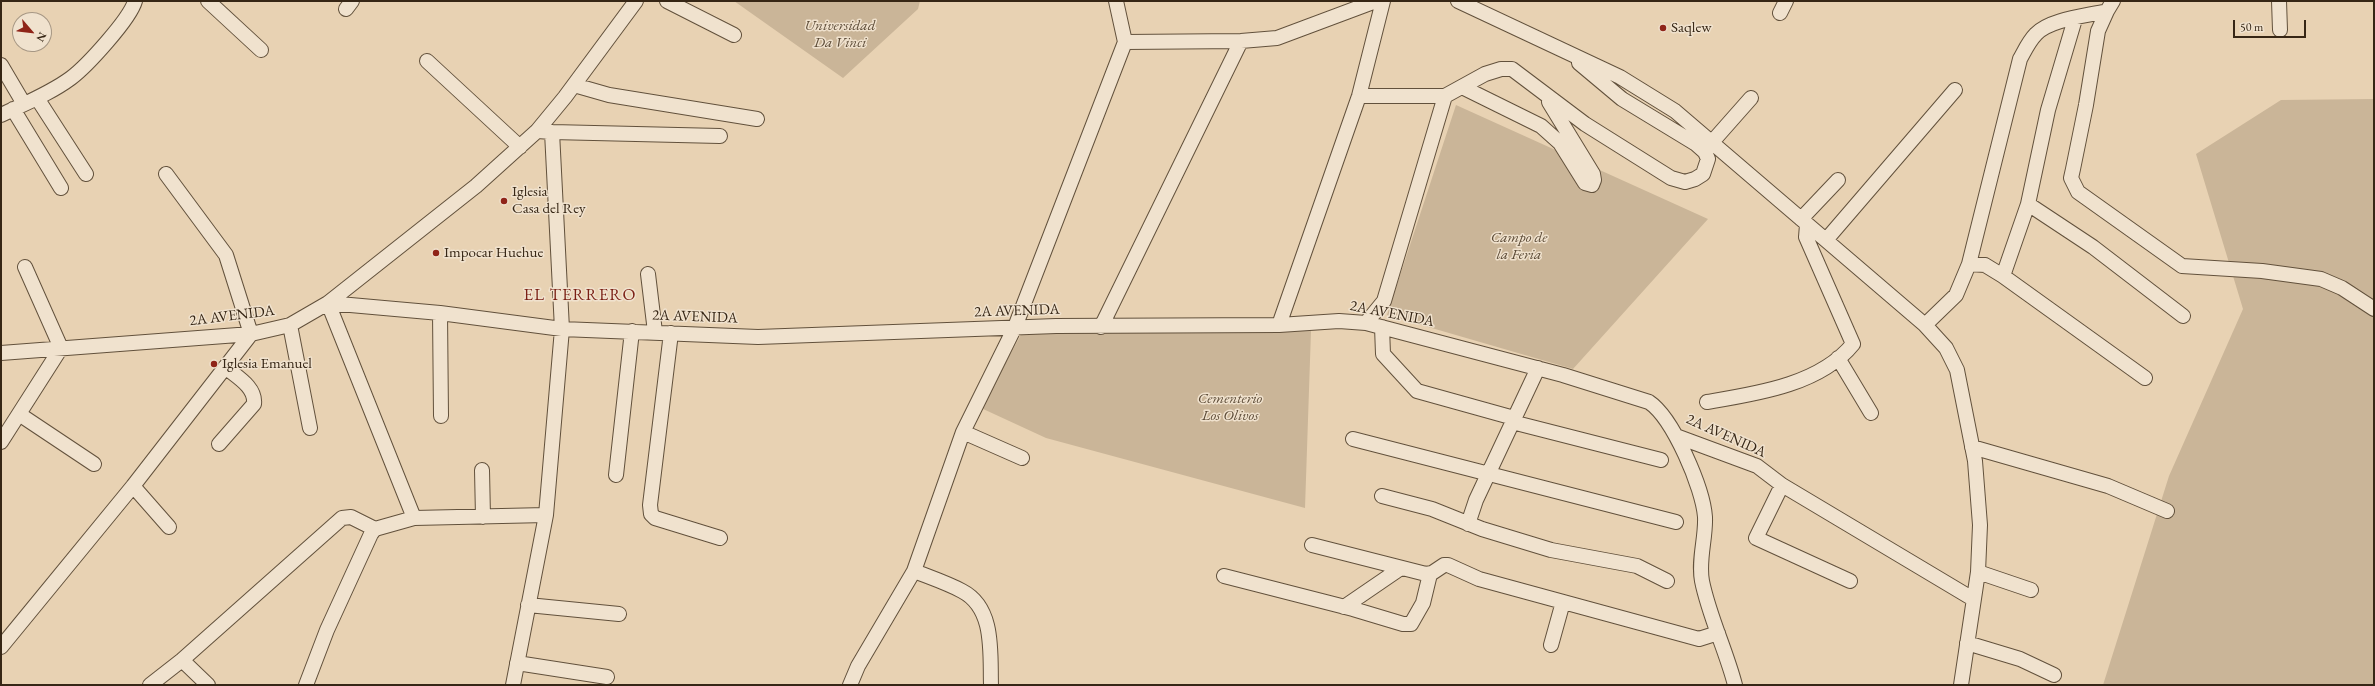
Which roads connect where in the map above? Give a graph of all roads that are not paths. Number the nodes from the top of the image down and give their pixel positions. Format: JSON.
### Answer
{"nodes":[{"id":1,"x":135,"y":1,"type":"edge"},
{"id":2,"x":208,"y":1,"type":"edge"},
{"id":3,"x":636,"y":1,"type":"edge"},
{"id":4,"x":667,"y":1,"type":"edge"},
{"id":5,"x":1116,"y":1,"type":"edge"},
{"id":6,"x":1376,"y":1,"type":"edge"},
{"id":7,"x":1383,"y":1,"type":"edge"},
{"id":8,"x":1458,"y":1,"type":"edge"},
{"id":9,"x":2279,"y":1,"type":"edge"},
{"id":10,"x":2110,"y":6,"type":"edge"},
{"id":11,"x":2075,"y":19,"type":"junction"},
{"id":12,"x":2280,"y":30,"type":"dead end"},
{"id":13,"x":734,"y":35,"type":"dead end"},
{"id":14,"x":1241,"y":41,"type":"junction"},
{"id":15,"x":1125,"y":42,"type":"junction"},
{"id":16,"x":1562,"y":48,"type":"junction"},
{"id":17,"x":261,"y":50,"type":"dead end"},
{"id":18,"x":427,"y":61,"type":"dead end"},
{"id":19,"x":1,"y":65,"type":"edge"},
{"id":20,"x":574,"y":85,"type":"junction"},
{"id":21,"x":1462,"y":88,"type":"junction"},
{"id":22,"x":1955,"y":90,"type":"dead end"},
{"id":23,"x":1544,"y":93,"type":"junction"},
{"id":24,"x":1359,"y":96,"type":"junction"},
{"id":25,"x":1445,"y":96,"type":"junction"},
{"id":26,"x":37,"y":98,"type":"junction"},
{"id":27,"x":1751,"y":98,"type":"dead end"},
{"id":28,"x":13,"y":109,"type":"edge"},
{"id":29,"x":757,"y":119,"type":"dead end"},
{"id":30,"x":537,"y":131,"type":"junction"},
{"id":31,"x":552,"y":132,"type":"junction"},
{"id":32,"x":720,"y":136,"type":"dead end"},
{"id":33,"x":1713,"y":141,"type":"junction"},
{"id":34,"x":520,"y":147,"type":"junction"},
{"id":35,"x":86,"y":174,"type":"dead end"},
{"id":36,"x":166,"y":174,"type":"dead end"},
{"id":37,"x":1838,"y":180,"type":"dead end"},
{"id":38,"x":61,"y":188,"type":"dead end"},
{"id":39,"x":2028,"y":204,"type":"junction"},
{"id":40,"x":1804,"y":222,"type":"junction"},
{"id":41,"x":1826,"y":240,"type":"junction"},
{"id":42,"x":1969,"y":264,"type":"junction"},
{"id":43,"x":25,"y":267,"type":"dead end"},
{"id":44,"x":648,"y":274,"type":"dead end"},
{"id":45,"x":2003,"y":276,"type":"junction"},
{"id":46,"x":328,"y":303,"type":"junction"},
{"id":47,"x":2374,"y":309,"type":"edge"},
{"id":48,"x":440,"y":313,"type":"junction"},
{"id":49,"x":2182,"y":316,"type":"dead end"},
{"id":50,"x":1366,"y":323,"type":"junction"},
{"id":51,"x":1278,"y":325,"type":"junction"},
{"id":52,"x":1925,"y":325,"type":"junction"},
{"id":53,"x":290,"y":326,"type":"junction"},
{"id":54,"x":1015,"y":327,"type":"junction"},
{"id":55,"x":1101,"y":327,"type":"junction"},
{"id":56,"x":1382,"y":327,"type":"junction"},
{"id":57,"x":562,"y":329,"type":"junction"},
{"id":58,"x":632,"y":331,"type":"junction"},
{"id":59,"x":655,"y":332,"type":"junction"},
{"id":60,"x":671,"y":333,"type":"junction"},
{"id":61,"x":251,"y":334,"type":"junction"},
{"id":62,"x":61,"y":348,"type":"junction"},
{"id":63,"x":1,"y":353,"type":"edge"},
{"id":64,"x":1838,"y":358,"type":"junction"},
{"id":65,"x":225,"y":367,"type":"junction"},
{"id":66,"x":1538,"y":368,"type":"junction"},
{"id":67,"x":2146,"y":378,"type":"dead end"},
{"id":68,"x":1707,"y":402,"type":"dead end"},
{"id":69,"x":1871,"y":413,"type":"dead end"},
{"id":70,"x":19,"y":414,"type":"junction"},
{"id":71,"x":441,"y":416,"type":"dead end"},
{"id":72,"x":1513,"y":420,"type":"junction"},
{"id":73,"x":310,"y":428,"type":"dead end"},
{"id":74,"x":963,"y":432,"type":"junction"},
{"id":75,"x":1676,"y":436,"type":"junction"},
{"id":76,"x":1353,"y":439,"type":"dead end"},
{"id":77,"x":1,"y":442,"type":"edge"},
{"id":78,"x":219,"y":444,"type":"dead end"},
{"id":79,"x":1972,"y":448,"type":"junction"},
{"id":80,"x":1022,"y":458,"type":"dead end"},
{"id":81,"x":1661,"y":460,"type":"dead end"},
{"id":82,"x":94,"y":464,"type":"dead end"},
{"id":83,"x":482,"y":470,"type":"dead end"},
{"id":84,"x":1489,"y":474,"type":"junction"},
{"id":85,"x":616,"y":475,"type":"dead end"},
{"id":86,"x":1782,"y":485,"type":"junction"},
{"id":87,"x":133,"y":486,"type":"junction"},
{"id":88,"x":1382,"y":496,"type":"dead end"},
{"id":89,"x":2167,"y":512,"type":"dead end"},
{"id":90,"x":546,"y":515,"type":"junction"},
{"id":91,"x":483,"y":517,"type":"junction"},
{"id":92,"x":414,"y":518,"type":"junction"},
{"id":93,"x":1676,"y":522,"type":"dead end"},
{"id":94,"x":1468,"y":524,"type":"junction"},
{"id":95,"x":169,"y":527,"type":"dead end"},
{"id":96,"x":375,"y":529,"type":"junction"},
{"id":97,"x":720,"y":538,"type":"dead end"},
{"id":98,"x":1312,"y":545,"type":"dead end"},
{"id":99,"x":1401,"y":568,"type":"junction"},
{"id":100,"x":914,"y":571,"type":"junction"},
{"id":101,"x":1978,"y":572,"type":"junction"},
{"id":102,"x":1430,"y":574,"type":"junction"},
{"id":103,"x":1224,"y":576,"type":"dead end"},
{"id":104,"x":1850,"y":580,"type":"dead end"},
{"id":105,"x":1667,"y":581,"type":"dead end"},
{"id":106,"x":2031,"y":590,"type":"dead end"},
{"id":107,"x":1973,"y":599,"type":"junction"},
{"id":108,"x":1563,"y":602,"type":"junction"},
{"id":109,"x":528,"y":605,"type":"junction"},
{"id":110,"x":1344,"y":607,"type":"junction"},
{"id":111,"x":619,"y":614,"type":"dead end"},
{"id":112,"x":1718,"y":633,"type":"junction"},
{"id":113,"x":1967,"y":643,"type":"junction"},
{"id":114,"x":1551,"y":645,"type":"dead end"},
{"id":115,"x":1,"y":647,"type":"edge"},
{"id":116,"x":182,"y":660,"type":"junction"},
{"id":117,"x":517,"y":663,"type":"junction"},
{"id":118,"x":2054,"y":675,"type":"dead end"},
{"id":119,"x":607,"y":677,"type":"dead end"},
{"id":120,"x":150,"y":685,"type":"edge"},
{"id":121,"x":208,"y":685,"type":"edge"},
{"id":122,"x":306,"y":685,"type":"edge"},
{"id":123,"x":513,"y":685,"type":"edge"},
{"id":124,"x":850,"y":685,"type":"edge"},
{"id":125,"x":991,"y":685,"type":"edge"},
{"id":126,"x":1735,"y":685,"type":"edge"},
{"id":127,"x":1961,"y":685,"type":"edge"}],
"edges":[{"from":1,"to":26,"type":"street"},
{"from":2,"to":17,"type":"street"},
{"from":3,"to":20,"type":"street"},
{"from":4,"to":13,"type":"street"},
{"from":5,"to":15,"type":"street"},
{"from":6,"to":14,"type":"street"},
{"from":7,"to":24,"type":"street"},
{"from":8,"to":16,"type":"street"},
{"from":9,"to":12,"type":"street"},
{"from":10,"to":11,"type":"street"},
{"from":10,"to":47,"type":"street"},
{"from":11,"to":39,"type":"street"},
{"from":11,"to":42,"type":"street"},
{"from":14,"to":15,"type":"street"},
{"from":14,"to":55,"type":"street"},
{"from":15,"to":54,"type":"street"},
{"from":16,"to":23,"type":"street"},
{"from":16,"to":33,"type":"street"},
{"from":18,"to":34,"type":"street"},
{"from":19,"to":28,"type":"street"},
{"from":20,"to":29,"type":"street"},
{"from":20,"to":30,"type":"street"},
{"from":21,"to":23,"type":"street"},
{"from":21,"to":23,"type":"street"},
{"from":21,"to":25,"type":"street"},
{"from":22,"to":41,"type":"street"},
{"from":24,"to":25,"type":"street"},
{"from":24,"to":51,"type":"street"},
{"from":25,"to":50,"type":"street"},
{"from":26,"to":28,"type":"street"},
{"from":26,"to":35,"type":"street"},
{"from":27,"to":33,"type":"street"},
{"from":28,"to":38,"type":"street"},
{"from":30,"to":31,"type":"street"},
{"from":30,"to":34,"type":"street"},
{"from":31,"to":32,"type":"street"},
{"from":31,"to":57,"type":"street"},
{"from":33,"to":40,"type":"street"},
{"from":34,"to":46,"type":"street"},
{"from":36,"to":61,"type":"street"},
{"from":37,"to":40,"type":"street"},
{"from":39,"to":45,"type":"street"},
{"from":39,"to":49,"type":"street"},
{"from":40,"to":41,"type":"street"},
{"from":40,"to":64,"type":"street"},
{"from":41,"to":52,"type":"street"},
{"from":42,"to":45,"type":"street"},
{"from":42,"to":52,"type":"street"},
{"from":43,"to":62,"type":"street"},
{"from":44,"to":59,"type":"street"},
{"from":45,"to":67,"type":"street"},
{"from":46,"to":48,"type":"street","name":"2A AVENIDA"},
{"from":46,"to":53,"type":"street","name":"2A AVENIDA"},
{"from":46,"to":92,"type":"street"},
{"from":48,"to":57,"type":"street","name":"2A AVENIDA"},
{"from":48,"to":71,"type":"street"},
{"from":50,"to":51,"type":"street","name":"2A AVENIDA"},
{"from":50,"to":56,"type":"street","name":"2A AVENIDA"},
{"from":51,"to":55,"type":"street","name":"2A AVENIDA"},
{"from":52,"to":79,"type":"street"},
{"from":53,"to":61,"type":"street","name":"2A AVENIDA"},
{"from":53,"to":73,"type":"street"},
{"from":54,"to":55,"type":"street","name":"2A AVENIDA"},
{"from":54,"to":60,"type":"street","name":"2A AVENIDA"},
{"from":54,"to":74,"type":"street"},
{"from":56,"to":66,"type":"street","name":"2A AVENIDA"},
{"from":56,"to":72,"type":"street"},
{"from":57,"to":58,"type":"street","name":"2A AVENIDA"},
{"from":57,"to":90,"type":"street"},
{"from":58,"to":59,"type":"street","name":"2A AVENIDA"},
{"from":58,"to":85,"type":"street"},
{"from":59,"to":60,"type":"street","name":"2A AVENIDA"},
{"from":60,"to":97,"type":"street"},
{"from":61,"to":62,"type":"street","name":"2A AVENIDA"},
{"from":61,"to":65,"type":"street"},
{"from":62,"to":63,"type":"street","name":"2A AVENIDA"},
{"from":62,"to":70,"type":"street"},
{"from":64,"to":68,"type":"street"},
{"from":64,"to":69,"type":"street"},
{"from":65,"to":78,"type":"street"},
{"from":65,"to":87,"type":"street"},
{"from":66,"to":72,"type":"street"},
{"from":66,"to":75,"type":"street","name":"2A AVENIDA"},
{"from":70,"to":77,"type":"street"},
{"from":70,"to":82,"type":"street"},
{"from":72,"to":81,"type":"street"},
{"from":72,"to":84,"type":"street"},
{"from":74,"to":80,"type":"street"},
{"from":74,"to":100,"type":"street"},
{"from":75,"to":86,"type":"street","name":"2A AVENIDA"},
{"from":75,"to":112,"type":"street"},
{"from":76,"to":84,"type":"street"},
{"from":79,"to":89,"type":"street"},
{"from":79,"to":101,"type":"street"},
{"from":83,"to":91,"type":"street"},
{"from":84,"to":93,"type":"street"},
{"from":84,"to":94,"type":"street"},
{"from":86,"to":104,"type":"street"},
{"from":86,"to":107,"type":"street","name":"2A AVENIDA"},
{"from":87,"to":95,"type":"street"},
{"from":87,"to":115,"type":"street"},
{"from":88,"to":94,"type":"street"},
{"from":90,"to":91,"type":"street"},
{"from":90,"to":109,"type":"street"},
{"from":91,"to":92,"type":"street"},
{"from":92,"to":96,"type":"street"},
{"from":94,"to":105,"type":"street"},
{"from":96,"to":116,"type":"street"},
{"from":96,"to":122,"type":"street"},
{"from":98,"to":99,"type":"street"},
{"from":99,"to":102,"type":"street"},
{"from":99,"to":110,"type":"street"},
{"from":100,"to":124,"type":"street"},
{"from":100,"to":125,"type":"street"},
{"from":101,"to":106,"type":"street"},
{"from":101,"to":107,"type":"street"},
{"from":102,"to":108,"type":"street"},
{"from":102,"to":110,"type":"street"},
{"from":103,"to":110,"type":"street"},
{"from":107,"to":113,"type":"street"},
{"from":108,"to":112,"type":"street"},
{"from":108,"to":114,"type":"street"},
{"from":109,"to":111,"type":"street"},
{"from":109,"to":117,"type":"street"},
{"from":112,"to":126,"type":"street"},
{"from":113,"to":118,"type":"street"},
{"from":113,"to":127,"type":"street"},
{"from":116,"to":120,"type":"street"},
{"from":116,"to":121,"type":"street"},
{"from":117,"to":119,"type":"street"},
{"from":117,"to":123,"type":"street"}]}
